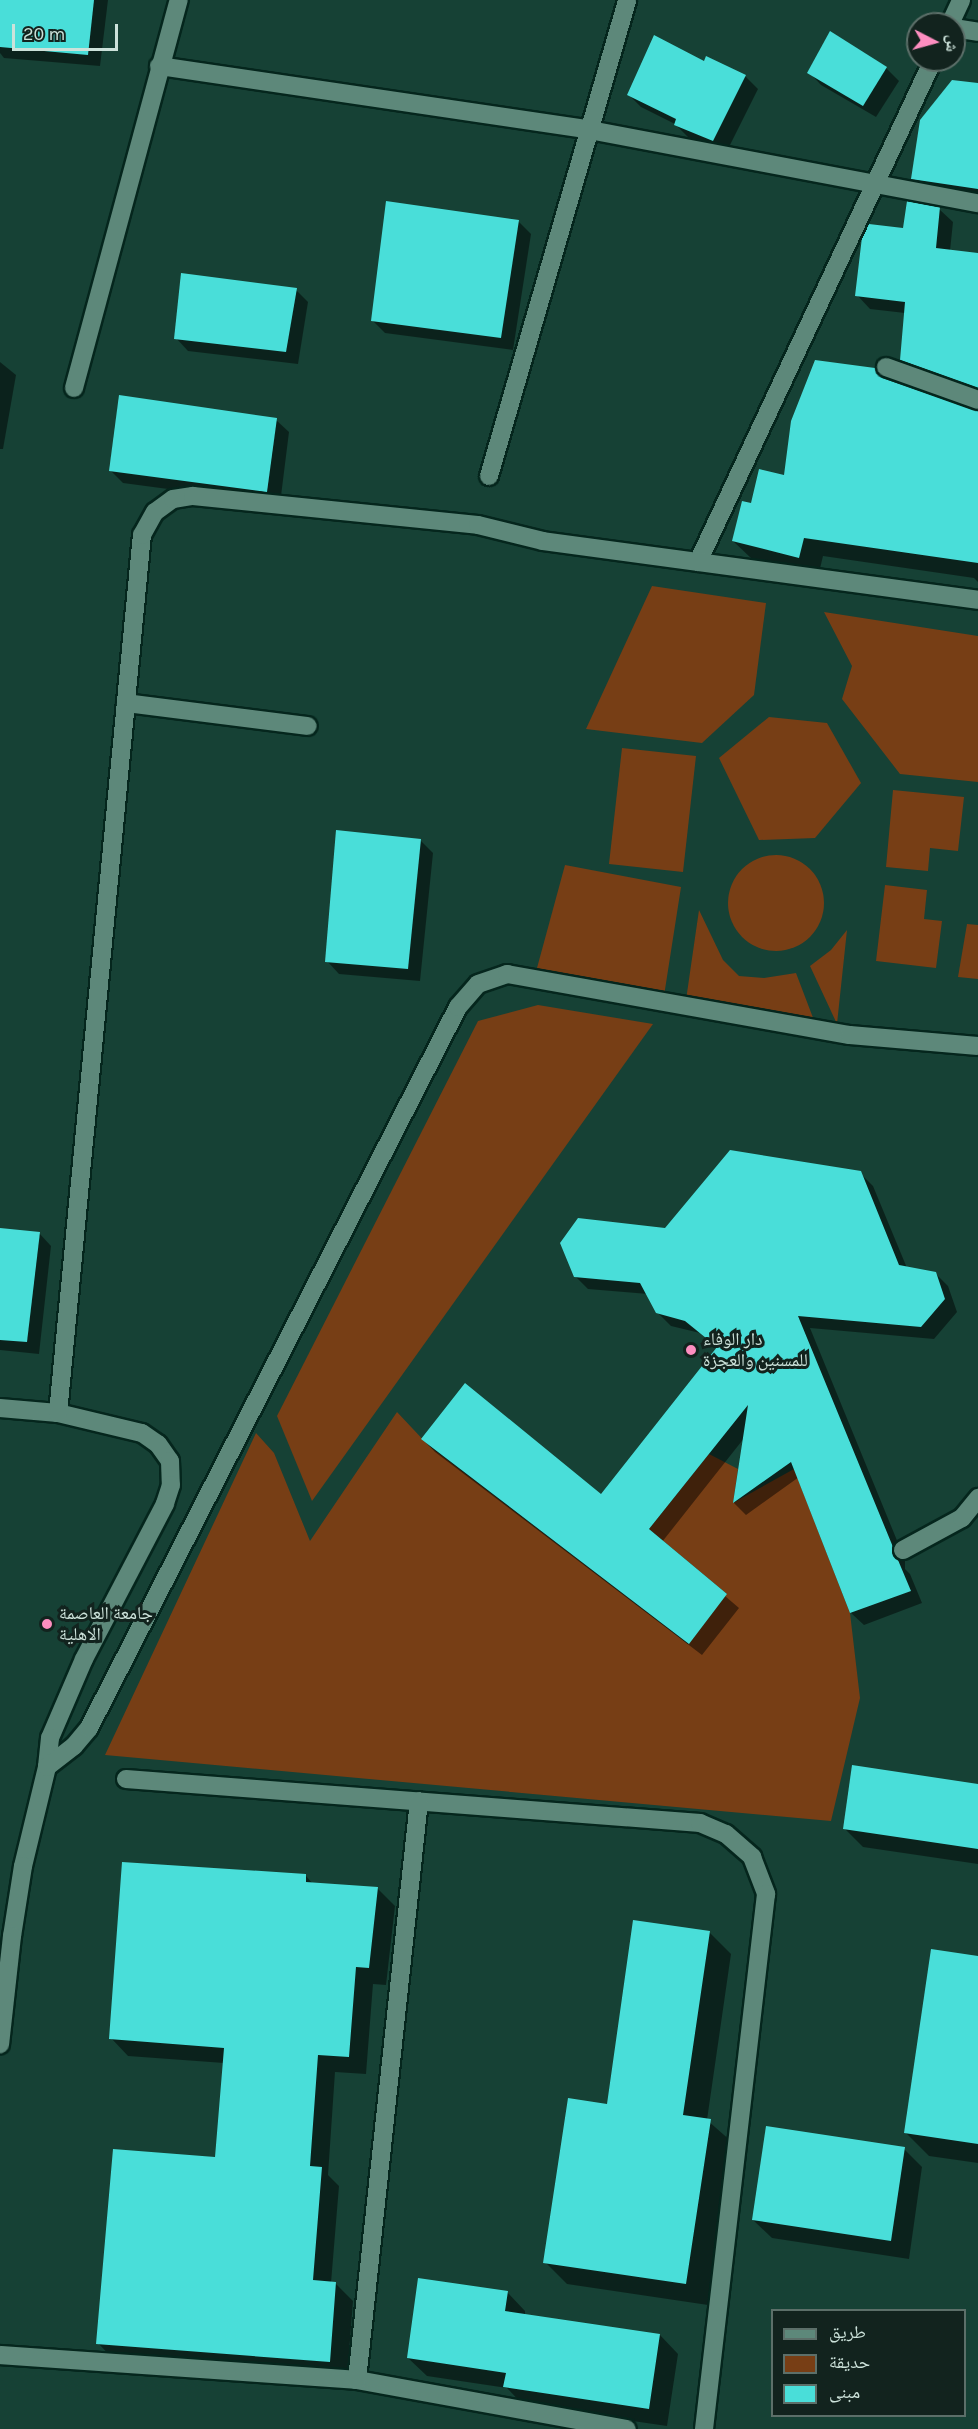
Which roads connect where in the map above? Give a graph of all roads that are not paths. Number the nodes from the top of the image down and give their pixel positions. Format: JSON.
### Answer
{"nodes":[{"id":1,"x":179,"y":0,"type":"edge"},
{"id":2,"x":627,"y":0,"type":"edge"},
{"id":3,"x":159,"y":66,"type":"junction"},
{"id":4,"x":927,"y":72,"type":"edge"},
{"id":5,"x":590,"y":130,"type":"junction"},
{"id":6,"x":874,"y":185,"type":"junction"},
{"id":7,"x":978,"y":203,"type":"edge"},
{"id":8,"x":886,"y":367,"type":"dead end"},
{"id":9,"x":74,"y":388,"type":"dead end"},
{"id":10,"x":978,"y":400,"type":"edge"},
{"id":11,"x":489,"y":476,"type":"dead end"},
{"id":12,"x":698,"y":562,"type":"junction"},
{"id":13,"x":978,"y":600,"type":"edge"},
{"id":14,"x":126,"y":703,"type":"junction"},
{"id":15,"x":308,"y":726,"type":"dead end"},
{"id":16,"x":978,"y":1046,"type":"edge"},
{"id":17,"x":0,"y":1408,"type":"edge"},
{"id":18,"x":58,"y":1413,"type":"junction"},
{"id":19,"x":978,"y":1498,"type":"edge"},
{"id":20,"x":903,"y":1550,"type":"dead end"},
{"id":21,"x":47,"y":1767,"type":"junction"},
{"id":22,"x":126,"y":1779,"type":"dead end"},
{"id":23,"x":418,"y":1801,"type":"junction"},
{"id":24,"x":0,"y":2044,"type":"edge"},
{"id":25,"x":0,"y":2355,"type":"edge"},
{"id":26,"x":357,"y":2380,"type":"junction"},
{"id":27,"x":627,"y":2429,"type":"edge"},
{"id":28,"x":704,"y":2429,"type":"edge"}],
"edges":[{"from":1,"to":3,"type":"street"},
{"from":2,"to":5,"type":"street"},
{"from":3,"to":5,"type":"street"},
{"from":3,"to":9,"type":"street"},
{"from":4,"to":6,"type":"street"},
{"from":5,"to":6,"type":"street"},
{"from":5,"to":11,"type":"street"},
{"from":6,"to":7,"type":"street"},
{"from":6,"to":12,"type":"street"},
{"from":8,"to":10,"type":"street"},
{"from":12,"to":13,"type":"street"},
{"from":12,"to":14,"type":"street"},
{"from":14,"to":15,"type":"street"},
{"from":14,"to":18,"type":"street"},
{"from":16,"to":21,"type":"street"},
{"from":17,"to":18,"type":"street"},
{"from":18,"to":21,"type":"street"},
{"from":19,"to":20,"type":"street"},
{"from":21,"to":24,"type":"street"},
{"from":22,"to":23,"type":"street"},
{"from":23,"to":26,"type":"street"},
{"from":23,"to":28,"type":"street"},
{"from":25,"to":26,"type":"street"},
{"from":26,"to":27,"type":"street"}]}
